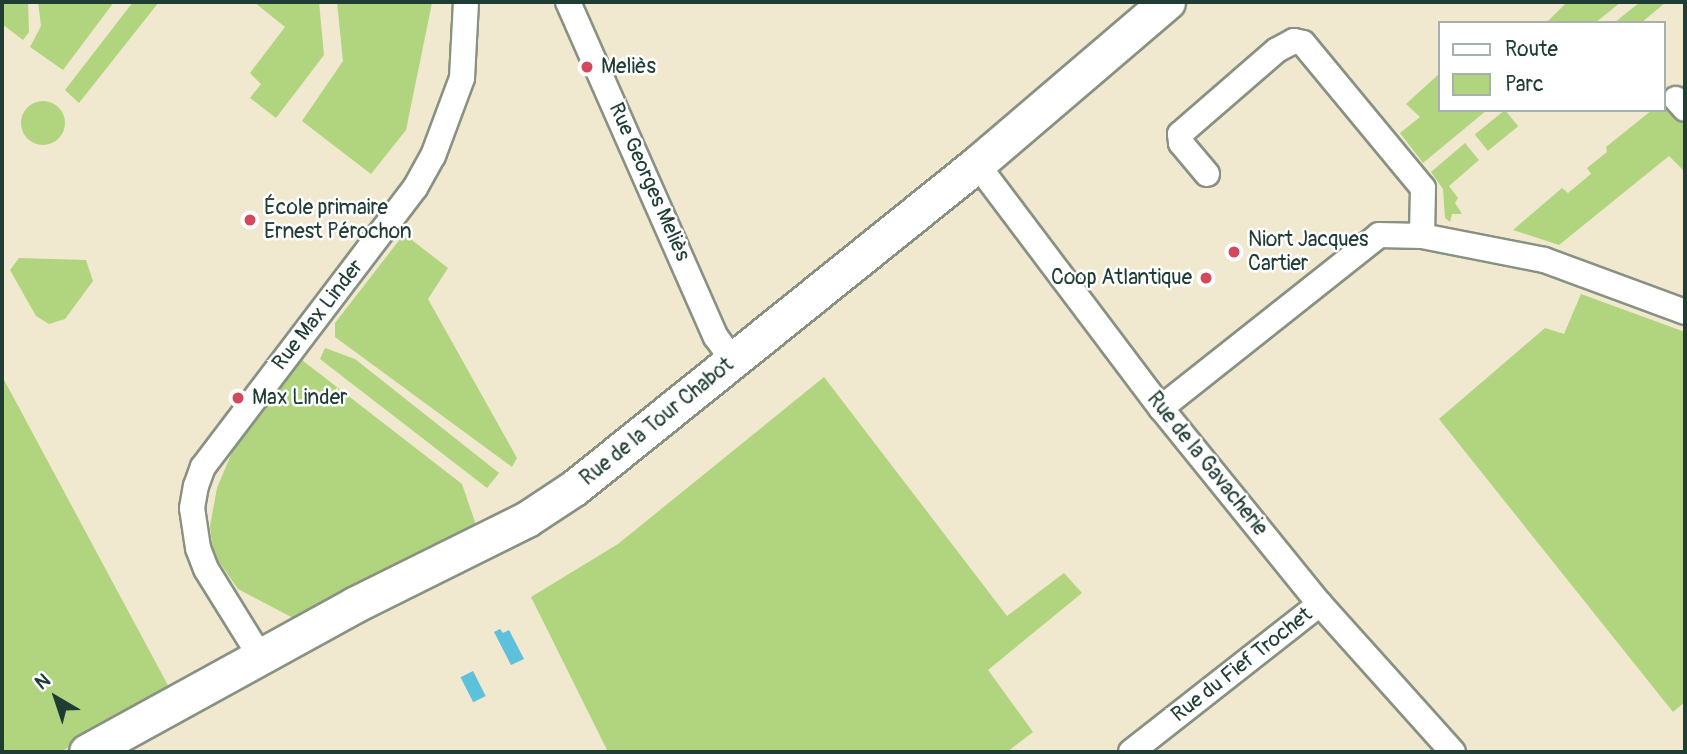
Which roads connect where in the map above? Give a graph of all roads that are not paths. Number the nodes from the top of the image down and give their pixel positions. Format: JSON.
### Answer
{"nodes":[{"id":1,"x":466,"y":2,"type":"edge"},
{"id":2,"x":568,"y":2,"type":"edge"},
{"id":3,"x":1167,"y":2,"type":"edge"},
{"id":4,"x":977,"y":164,"type":"junction"},
{"id":5,"x":1208,"y":174,"type":"dead end"},
{"id":6,"x":1422,"y":236,"type":"junction"},
{"id":7,"x":1685,"y":312,"type":"edge"},
{"id":8,"x":733,"y":360,"type":"junction"},
{"id":9,"x":1161,"y":408,"type":"junction"},
{"id":10,"x":1320,"y":604,"type":"junction"},
{"id":11,"x":260,"y":656,"type":"junction"},
{"id":12,"x":87,"y":752,"type":"edge"},
{"id":13,"x":1131,"y":752,"type":"edge"},
{"id":14,"x":1453,"y":752,"type":"edge"}],
"edges":[{"from":1,"to":11,"type":"street","name":"Rue Max Linder"},
{"from":2,"to":8,"type":"street","name":"Rue Georges Meliès"},
{"from":3,"to":4,"type":"street","name":"Rue de la Tour Chabot"},
{"from":4,"to":8,"type":"street","name":"Rue de la Tour Chabot"},
{"from":4,"to":9,"type":"street","name":"Rue de la Gavacherie"},
{"from":5,"to":6,"type":"street"},
{"from":6,"to":7,"type":"street"},
{"from":6,"to":9,"type":"street"},
{"from":8,"to":11,"type":"street","name":"Rue de la Tour Chabot"},
{"from":9,"to":10,"type":"street","name":"Rue de la Gavacherie"},
{"from":10,"to":13,"type":"street","name":"Rue du Fief Trochet"},
{"from":10,"to":14,"type":"street","name":"Rue de la Gavacherie"},
{"from":11,"to":12,"type":"street","name":"Rue de la Tour Chabot"}]}
